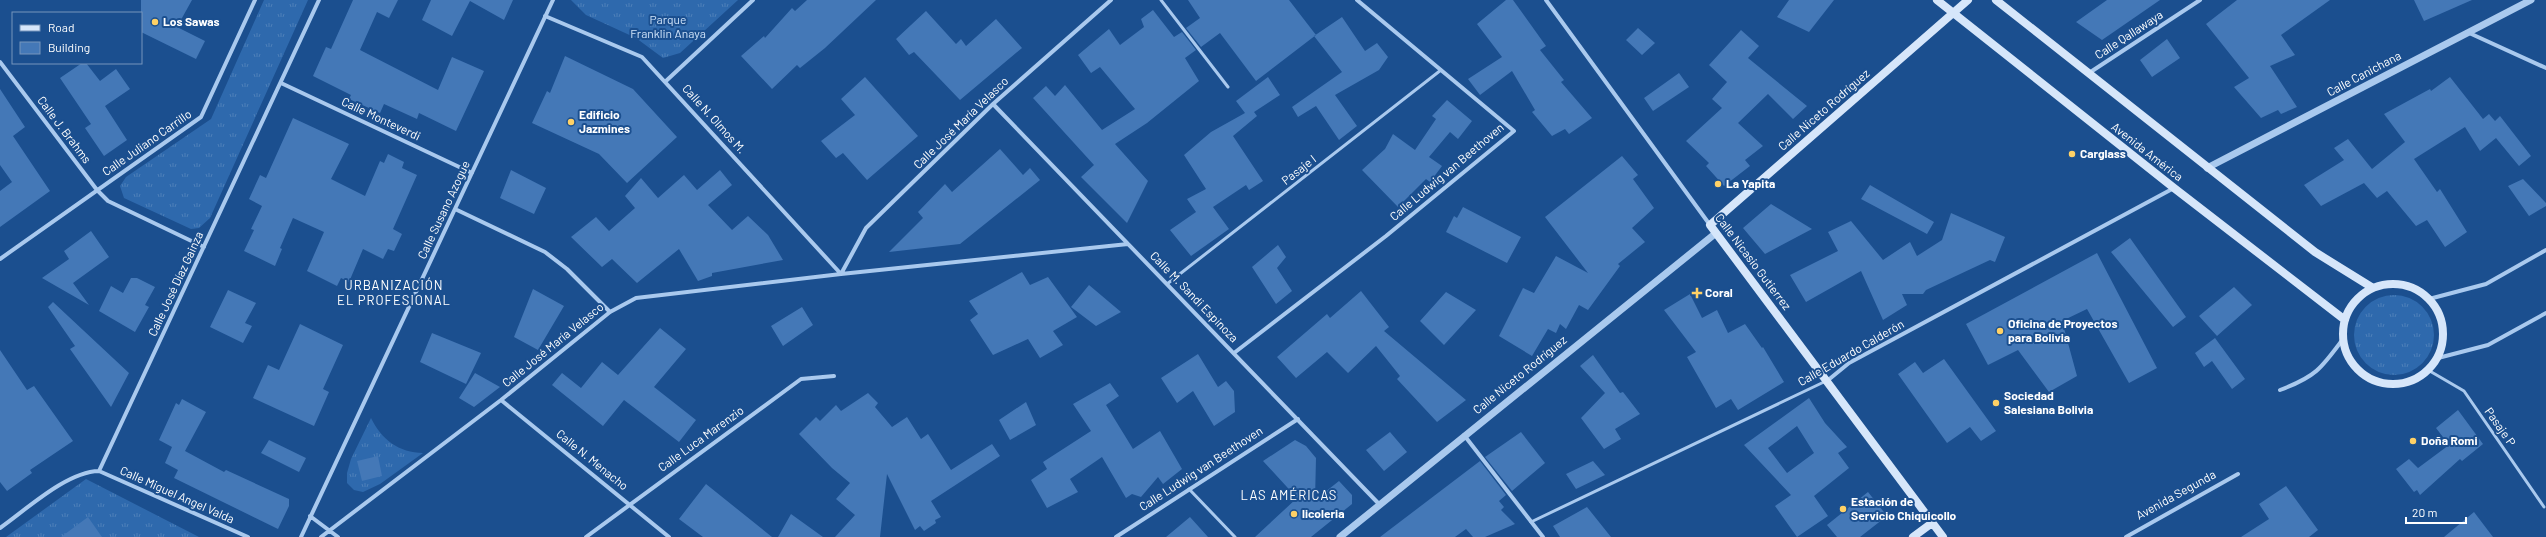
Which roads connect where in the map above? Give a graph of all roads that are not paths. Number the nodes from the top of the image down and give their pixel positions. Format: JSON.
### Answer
{"nodes":[{"id":1,"x":255,"y":0,"type":"edge"},
{"id":2,"x":319,"y":0,"type":"edge"},
{"id":3,"x":553,"y":0,"type":"edge"},
{"id":4,"x":753,"y":0,"type":"edge"},
{"id":5,"x":1111,"y":0,"type":"edge"},
{"id":6,"x":1161,"y":0,"type":"edge"},
{"id":7,"x":1358,"y":0,"type":"edge"},
{"id":8,"x":1546,"y":0,"type":"edge"},
{"id":9,"x":1937,"y":0,"type":"edge"},
{"id":10,"x":1968,"y":0,"type":"edge"},
{"id":11,"x":1996,"y":0,"type":"edge"},
{"id":12,"x":2200,"y":0,"type":"edge"},
{"id":13,"x":2531,"y":0,"type":"edge"},
{"id":14,"x":1953,"y":13,"type":"junction"},
{"id":15,"x":545,"y":16,"type":"junction"},
{"id":16,"x":2467,"y":32,"type":"junction"},
{"id":17,"x":0,"y":62,"type":"edge"},
{"id":18,"x":2546,"y":68,"type":"edge"},
{"id":19,"x":1441,"y":70,"type":"junction"},
{"id":20,"x":2089,"y":73,"type":"junction"},
{"id":21,"x":666,"y":81,"type":"junction"},
{"id":22,"x":281,"y":84,"type":"junction"},
{"id":23,"x":1228,"y":87,"type":"dead end"},
{"id":24,"x":993,"y":104,"type":"junction"},
{"id":25,"x":2207,"y":168,"type":"junction"},
{"id":26,"x":472,"y":173,"type":"junction"},
{"id":27,"x":2174,"y":188,"type":"junction"},
{"id":28,"x":97,"y":190,"type":"junction"},
{"id":29,"x":455,"y":210,"type":"junction"},
{"id":30,"x":1710,"y":225,"type":"junction"},
{"id":31,"x":1716,"y":233,"type":"junction"},
{"id":32,"x":1128,"y":244,"type":"junction"},
{"id":33,"x":204,"y":247,"type":"junction"},
{"id":34,"x":2546,"y":250,"type":"edge"},
{"id":35,"x":0,"y":259,"type":"edge"},
{"id":36,"x":841,"y":274,"type":"junction"},
{"id":37,"x":1167,"y":284,"type":"junction"},
{"id":38,"x":2373,"y":288,"type":"junction"},
{"id":39,"x":2429,"y":299,"type":"junction"},
{"id":40,"x":610,"y":312,"type":"junction"},
{"id":41,"x":2546,"y":313,"type":"edge"},
{"id":42,"x":2345,"y":320,"type":"junction"},
{"id":43,"x":2343,"y":339,"type":"junction"},
{"id":44,"x":1234,"y":353,"type":"junction"},
{"id":45,"x":2438,"y":358,"type":"junction"},
{"id":46,"x":2428,"y":370,"type":"junction"},
{"id":47,"x":834,"y":376,"type":"dead end"},
{"id":48,"x":1827,"y":381,"type":"junction"},
{"id":49,"x":2280,"y":390,"type":"dead end"},
{"id":50,"x":501,"y":400,"type":"junction"},
{"id":51,"x":1298,"y":419,"type":"junction"},
{"id":52,"x":1464,"y":435,"type":"junction"},
{"id":53,"x":99,"y":471,"type":"junction"},
{"id":54,"x":2238,"y":474,"type":"dead end"},
{"id":55,"x":1189,"y":488,"type":"junction"},
{"id":56,"x":630,"y":503,"type":"junction"},
{"id":57,"x":1379,"y":504,"type":"junction"},
{"id":58,"x":2544,"y":507,"type":"dead end"},
{"id":59,"x":310,"y":516,"type":"junction"},
{"id":60,"x":1531,"y":522,"type":"junction"},
{"id":61,"x":1932,"y":523,"type":"junction"},
{"id":62,"x":0,"y":528,"type":"edge"},
{"id":63,"x":330,"y":531,"type":"junction"},
{"id":64,"x":248,"y":537,"type":"edge"},
{"id":65,"x":301,"y":537,"type":"edge"},
{"id":66,"x":321,"y":537,"type":"edge"},
{"id":67,"x":338,"y":537,"type":"edge"},
{"id":68,"x":586,"y":537,"type":"edge"},
{"id":69,"x":669,"y":537,"type":"edge"},
{"id":70,"x":1116,"y":537,"type":"edge"},
{"id":71,"x":1235,"y":537,"type":"edge"},
{"id":72,"x":1340,"y":537,"type":"edge"},
{"id":73,"x":1543,"y":537,"type":"edge"},
{"id":74,"x":1913,"y":537,"type":"edge"},
{"id":75,"x":1943,"y":537,"type":"edge"},
{"id":76,"x":2126,"y":537,"type":"edge"}],
"edges":[{"from":1,"to":28,"type":"street","name":"Calle Juliano Carrillo"},
{"from":2,"to":22,"type":"street","name":"Calle José Díaz Gainza"},
{"from":3,"to":15,"type":"street","name":"Calle Susano Azogue"},
{"from":4,"to":21,"type":"street"},
{"from":5,"to":24,"type":"street","name":"Calle José María Velasco"},
{"from":6,"to":23,"type":"lane"},
{"from":7,"to":19,"type":"street","name":"Calle Ludwig van Beethoven"},
{"from":8,"to":30,"type":"street","name":"Calle Nicasio Gutierrez"},
{"from":9,"to":14,"type":"main road","name":"Avenida América"},
{"from":10,"to":14,"type":"main road","name":"Calle Niceto Rodríguez"},
{"from":11,"to":20,"type":"main road","name":"Avenida América"},
{"from":12,"to":20,"type":"street","name":"Calle Qallawaya"},
{"from":13,"to":16,"type":"street","name":"Calle Canichana"},
{"from":14,"to":27,"type":"main road","name":"Avenida América"},
{"from":14,"to":30,"type":"main road","name":"Calle Niceto Rodríguez"},
{"from":15,"to":21,"type":"street","name":"Calle N. Olmos M."},
{"from":15,"to":26,"type":"street","name":"Calle Susano Azogue"},
{"from":16,"to":18,"type":"street"},
{"from":16,"to":25,"type":"street","name":"Calle Canichana"},
{"from":17,"to":28,"type":"street","name":"Calle J. Brahms"},
{"from":19,"to":37,"type":"lane","name":"Pasaje I"},
{"from":19,"to":44,"type":"street","name":"Calle Ludwig van Beethoven"},
{"from":20,"to":25,"type":"main road","name":"Avenida América"},
{"from":21,"to":36,"type":"street","name":"Calle N. Olmos M."},
{"from":22,"to":26,"type":"street","name":"Calle Monteverdi"},
{"from":22,"to":33,"type":"street","name":"Calle José Díaz Gainza"},
{"from":24,"to":32,"type":"street","name":"Calle M. Sandi Espinoza"},
{"from":24,"to":36,"type":"street","name":"Calle José María Velasco"},
{"from":25,"to":38,"type":"main road","name":"Avenida América"},
{"from":26,"to":29,"type":"street","name":"Calle Susano Azogue"},
{"from":27,"to":42,"type":"main road","name":"Avenida América"},
{"from":27,"to":48,"type":"street","name":"Calle Eduardo Calderón"},
{"from":28,"to":33,"type":"street","name":"Calle J. Brahms"},
{"from":28,"to":35,"type":"street","name":"Calle Juliano Carrillo"},
{"from":29,"to":40,"type":"street"},
{"from":29,"to":59,"type":"street","name":"Calle Susano Azogue"},
{"from":30,"to":31,"type":"main road","name":"Calle Nicasio Gutierrez"},
{"from":31,"to":48,"type":"main road","name":"Calle Nicasio Gutierrez"},
{"from":31,"to":52,"type":"street","name":"Calle Niceto Rodríguez"},
{"from":32,"to":36,"type":"street","name":"Calle José María Velasco"},
{"from":32,"to":37,"type":"street","name":"Calle M. Sandi Espinoza"},
{"from":33,"to":53,"type":"street","name":"Calle José Díaz Gainza"},
{"from":34,"to":39,"type":"street"},
{"from":36,"to":40,"type":"street","name":"Calle José María Velasco"},
{"from":37,"to":44,"type":"street","name":"Calle M. Sandi Espinoza"},
{"from":38,"to":39,"type":"main road"},
{"from":38,"to":42,"type":"main road"},
{"from":39,"to":45,"type":"main road"},
{"from":40,"to":50,"type":"street","name":"Calle José María Velasco"},
{"from":41,"to":45,"type":"street"},
{"from":42,"to":43,"type":"main road"},
{"from":43,"to":46,"type":"main road"},
{"from":43,"to":49,"type":"street"},
{"from":44,"to":51,"type":"street","name":"Calle M. Sandi Espinoza"},
{"from":45,"to":46,"type":"main road"},
{"from":46,"to":58,"type":"lane","name":"Pasaje P"},
{"from":47,"to":56,"type":"street","name":"Calle Luca Marenzio"},
{"from":48,"to":60,"type":"lane","name":"Calle Eduardo Calderón"},
{"from":48,"to":61,"type":"main road","name":"Calle Nicasio Gutierrez"},
{"from":50,"to":56,"type":"street","name":"Calle N. Menacho"},
{"from":50,"to":63,"type":"street","name":"Calle José María Velasco"},
{"from":51,"to":55,"type":"street","name":"Calle Ludwig van Beethoven"},
{"from":51,"to":57,"type":"street","name":"Calle M. Sandi Espinoza"},
{"from":52,"to":57,"type":"street","name":"Calle Niceto Rodríguez"},
{"from":52,"to":60,"type":"street"},
{"from":53,"to":62,"type":"street"},
{"from":53,"to":64,"type":"street","name":"Calle Miguel Angel Valda"},
{"from":54,"to":76,"type":"street","name":"Avenida Segunda"},
{"from":55,"to":70,"type":"street","name":"Calle Ludwig van Beethoven"},
{"from":55,"to":71,"type":"lane"},
{"from":56,"to":68,"type":"street","name":"Calle Luca Marenzio"},
{"from":56,"to":69,"type":"street","name":"Calle N. Menacho"},
{"from":57,"to":72,"type":"street","name":"Calle Niceto Rodríguez"},
{"from":59,"to":63,"type":"street"},
{"from":59,"to":65,"type":"street","name":"Calle Susano Azogue"},
{"from":60,"to":73,"type":"street"},
{"from":61,"to":74,"type":"main road"},
{"from":61,"to":75,"type":"main road","name":"Calle Nicasio Gutierrez"},
{"from":63,"to":66,"type":"street","name":"Calle José María Velasco"},
{"from":63,"to":67,"type":"street"}]}
